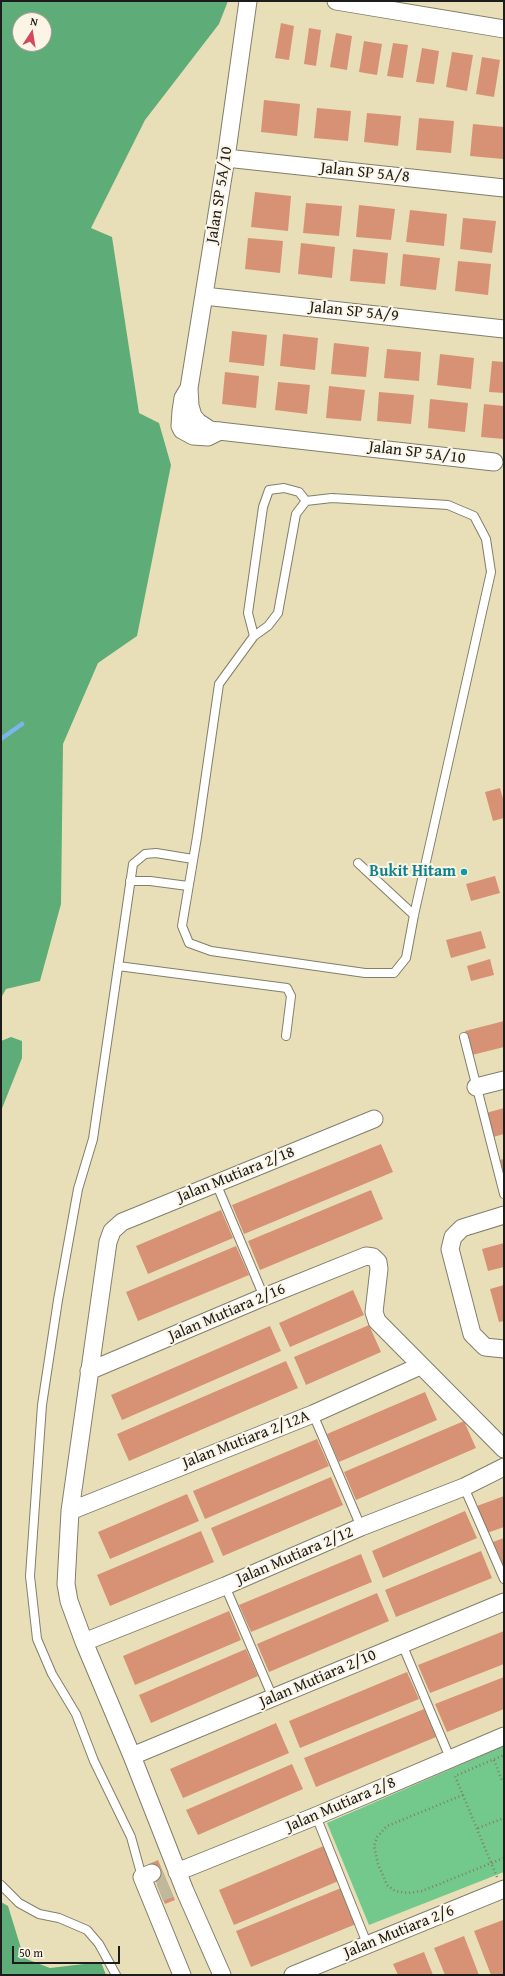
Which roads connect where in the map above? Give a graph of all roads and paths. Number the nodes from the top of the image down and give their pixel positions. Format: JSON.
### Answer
{"nodes":[{"id":1,"x":248,"y":1,"type":"edge"},
{"id":2,"x":336,"y":1,"type":"edge"},
{"id":3,"x":504,"y":28,"type":"edge"},
{"id":4,"x":226,"y":158,"type":"junction"},
{"id":5,"x":504,"y":188,"type":"edge"},
{"id":6,"x":204,"y":296,"type":"junction"},
{"id":7,"x":504,"y":329,"type":"edge"},
{"id":8,"x":494,"y":462,"type":"dead end"},
{"id":9,"x":306,"y":501,"type":"junction"},
{"id":10,"x":254,"y":636,"type":"junction"},
{"id":11,"x":193,"y":858,"type":"junction"},
{"id":12,"x":358,"y":863,"type":"dead end"},
{"id":13,"x":130,"y":881,"type":"junction"},
{"id":14,"x":188,"y":886,"type":"junction"},
{"id":15,"x":414,"y":915,"type":"junction"},
{"id":16,"x":118,"y":966,"type":"junction"},
{"id":17,"x":286,"y":1036,"type":"dead end"},
{"id":18,"x":464,"y":1037,"type":"dead end"},
{"id":19,"x":504,"y":1080,"type":"edge"},
{"id":20,"x":476,"y":1087,"type":"junction"},
{"id":21,"x":374,"y":1119,"type":"dead end"},
{"id":22,"x":216,"y":1183,"type":"junction"},
{"id":23,"x":504,"y":1194,"type":"edge"},
{"id":24,"x":504,"y":1215,"type":"edge"},
{"id":25,"x":264,"y":1297,"type":"junction"},
{"id":26,"x":504,"y":1348,"type":"edge"},
{"id":27,"x":420,"y":1366,"type":"junction"},
{"id":28,"x":89,"y":1371,"type":"junction"},
{"id":29,"x":313,"y":1414,"type":"junction"},
{"id":30,"x":504,"y":1449,"type":"edge"},
{"id":31,"x":504,"y":1467,"type":"edge"},
{"id":32,"x":464,"y":1487,"type":"junction"},
{"id":33,"x":70,"y":1511,"type":"junction"},
{"id":34,"x":361,"y":1527,"type":"junction"},
{"id":35,"x":504,"y":1579,"type":"edge"},
{"id":36,"x":225,"y":1586,"type":"junction"},
{"id":37,"x":504,"y":1602,"type":"edge"},
{"id":38,"x":84,"y":1642,"type":"junction"},
{"id":39,"x":402,"y":1644,"type":"junction"},
{"id":40,"x":273,"y":1698,"type":"junction"},
{"id":41,"x":504,"y":1736,"type":"edge"},
{"id":42,"x":504,"y":1755,"type":"edge"},
{"id":43,"x":132,"y":1756,"type":"junction"},
{"id":44,"x":450,"y":1758,"type":"junction"},
{"id":45,"x":494,"y":1760,"type":"junction"},
{"id":46,"x":502,"y":1781,"type":"dead end"},
{"id":47,"x":463,"y":1795,"type":"junction"},
{"id":48,"x":316,"y":1816,"type":"junction"},
{"id":49,"x":504,"y":1818,"type":"edge"},
{"id":50,"x":478,"y":1828,"type":"junction"},
{"id":51,"x":504,"y":1858,"type":"edge"},
{"id":52,"x":491,"y":1864,"type":"junction"},
{"id":53,"x":164,"y":1884,"type":"junction"},
{"id":54,"x":1,"y":1885,"type":"edge"},
{"id":55,"x":504,"y":1890,"type":"edge"},
{"id":56,"x":368,"y":1946,"type":"junction"},
{"id":57,"x":116,"y":1975,"type":"edge"},
{"id":58,"x":182,"y":1975,"type":"edge"},
{"id":59,"x":222,"y":1975,"type":"edge"},
{"id":60,"x":293,"y":1975,"type":"edge"}],
"edges":[{"from":1,"to":4,"type":"street","name":"Jalan SP 5A/10"},
{"from":2,"to":3,"type":"street"},
{"from":4,"to":5,"type":"street","name":"Jalan SP 5A/8"},
{"from":4,"to":6,"type":"street","name":"Jalan SP 5A/10"},
{"from":6,"to":7,"type":"street","name":"Jalan SP 5A/9"},
{"from":6,"to":8,"type":"street","name":"Jalan SP 5A/10"},
{"from":9,"to":10,"type":"lane"},
{"from":9,"to":10,"type":"lane"},
{"from":9,"to":15,"type":"lane"},
{"from":10,"to":11,"type":"lane"},
{"from":11,"to":13,"type":"lane"},
{"from":11,"to":14,"type":"lane"},
{"from":12,"to":15,"type":"lane"},
{"from":13,"to":14,"type":"lane"},
{"from":13,"to":16,"type":"lane"},
{"from":14,"to":15,"type":"lane"},
{"from":16,"to":17,"type":"lane"},
{"from":16,"to":53,"type":"lane"},
{"from":18,"to":20,"type":"lane"},
{"from":19,"to":20,"type":"street"},
{"from":20,"to":23,"type":"lane"},
{"from":21,"to":22,"type":"street","name":"Jalan Mutiara 2/18"},
{"from":22,"to":25,"type":"lane"},
{"from":22,"to":28,"type":"street","name":"Jalan Mutiara 2/18"},
{"from":24,"to":26,"type":"street"},
{"from":25,"to":27,"type":"street","name":"Jalan Mutiara 2/16"},
{"from":25,"to":28,"type":"street","name":"Jalan Mutiara 2/16"},
{"from":27,"to":29,"type":"street","name":"Jalan Mutiara 2/12A"},
{"from":27,"to":30,"type":"street"},
{"from":28,"to":33,"type":"street"},
{"from":29,"to":33,"type":"street","name":"Jalan Mutiara 2/12A"},
{"from":29,"to":34,"type":"lane"},
{"from":31,"to":32,"type":"street","name":"Jalan Mutiara 2/12"},
{"from":32,"to":34,"type":"street","name":"Jalan Mutiara 2/12"},
{"from":32,"to":35,"type":"lane"},
{"from":33,"to":38,"type":"street"},
{"from":34,"to":36,"type":"street","name":"Jalan Mutiara 2/12"},
{"from":36,"to":38,"type":"street","name":"Jalan Mutiara 2/12"},
{"from":36,"to":40,"type":"lane"},
{"from":37,"to":39,"type":"street","name":"Jalan Mutiara 2/10"},
{"from":38,"to":43,"type":"street"},
{"from":39,"to":40,"type":"street","name":"Jalan Mutiara 2/10"},
{"from":39,"to":44,"type":"lane"},
{"from":40,"to":43,"type":"street","name":"Jalan Mutiara 2/10"},
{"from":41,"to":44,"type":"street","name":"Jalan Mutiara 2/8"},
{"from":42,"to":45,"type":"path"},
{"from":43,"to":53,"type":"street"},
{"from":44,"to":48,"type":"street","name":"Jalan Mutiara 2/8"},
{"from":45,"to":46,"type":"path"},
{"from":45,"to":47,"type":"path"},
{"from":47,"to":50,"type":"path"},
{"from":47,"to":52,"type":"path"},
{"from":48,"to":53,"type":"street","name":"Jalan Mutiara 2/8"},
{"from":48,"to":56,"type":"lane"},
{"from":49,"to":50,"type":"path"},
{"from":50,"to":52,"type":"path"},
{"from":51,"to":52,"type":"path"},
{"from":52,"to":55,"type":"path"},
{"from":53,"to":58,"type":"street"},
{"from":53,"to":59,"type":"street"},
{"from":54,"to":57,"type":"lane"},
{"from":55,"to":56,"type":"street","name":"Jalan Mutiara 2/6"},
{"from":56,"to":60,"type":"street","name":"Jalan Mutiara 2/6"}]}
